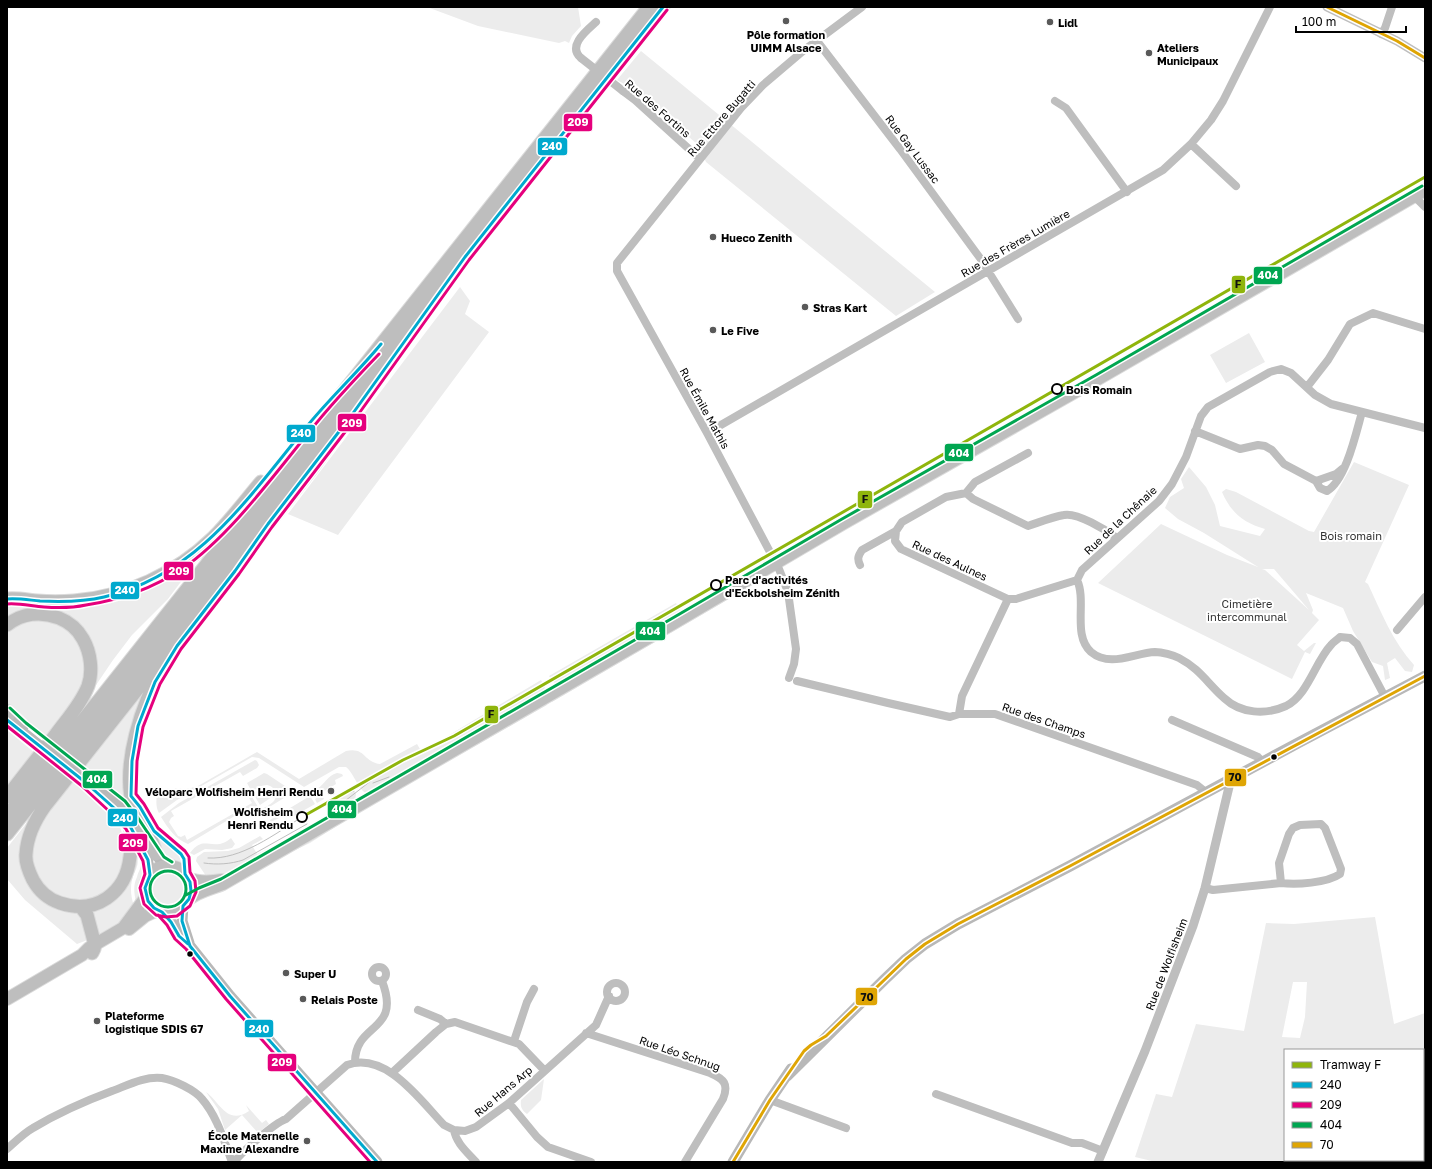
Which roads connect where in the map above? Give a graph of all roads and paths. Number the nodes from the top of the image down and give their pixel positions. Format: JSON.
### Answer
{"nodes":[{"id":1,"x":649,"y":7,"type":"edge"},
{"id":2,"x":663,"y":7,"type":"edge"},
{"id":3,"x":862,"y":7,"type":"edge"},
{"id":4,"x":1270,"y":7,"type":"edge"},
{"id":5,"x":1327,"y":7,"type":"edge"},
{"id":6,"x":1392,"y":7,"type":"edge"},
{"id":7,"x":596,"y":22,"type":"dead end"},
{"id":8,"x":1381,"y":34,"type":"junction"},
{"id":9,"x":817,"y":41,"type":"junction"},
{"id":10,"x":1425,"y":58,"type":"edge"},
{"id":11,"x":1055,"y":101,"type":"dead end"},
{"id":12,"x":1191,"y":144,"type":"junction"},
{"id":13,"x":700,"y":159,"type":"junction"},
{"id":14,"x":1236,"y":186,"type":"dead end"},
{"id":15,"x":1425,"y":190,"type":"edge"},
{"id":16,"x":1127,"y":192,"type":"junction"},
{"id":17,"x":1414,"y":196,"type":"junction"},
{"id":18,"x":1425,"y":207,"type":"edge"},
{"id":19,"x":465,"y":257,"type":"junction"},
{"id":20,"x":617,"y":263,"type":"joint"},
{"id":21,"x":989,"y":271,"type":"junction"},
{"id":22,"x":1018,"y":318,"type":"dead end"},
{"id":23,"x":1425,"y":328,"type":"edge"},
{"id":24,"x":375,"y":352,"type":"junction"},
{"id":25,"x":1306,"y":387,"type":"junction"},
{"id":26,"x":1362,"y":412,"type":"junction"},
{"id":27,"x":1425,"y":428,"type":"edge"},
{"id":28,"x":1196,"y":430,"type":"junction"},
{"id":29,"x":707,"y":434,"type":"junction"},
{"id":30,"x":1028,"y":454,"type":"dead end"},
{"id":31,"x":1344,"y":467,"type":"junction"},
{"id":32,"x":1316,"y":481,"type":"junction"},
{"id":33,"x":966,"y":493,"type":"junction"},
{"id":34,"x":268,"y":524,"type":"junction"},
{"id":35,"x":896,"y":531,"type":"junction"},
{"id":36,"x":1117,"y":538,"type":"junction"},
{"id":37,"x":776,"y":563,"type":"junction"},
{"id":38,"x":860,"y":566,"type":"dead end"},
{"id":39,"x":1077,"y":580,"type":"junction"},
{"id":40,"x":138,"y":586,"type":"junction"},
{"id":41,"x":7,"y":594,"type":"edge"},
{"id":42,"x":1425,"y":596,"type":"edge"},
{"id":43,"x":7,"y":599,"type":"edge"},
{"id":44,"x":1008,"y":599,"type":"junction"},
{"id":45,"x":7,"y":625,"type":"edge"},
{"id":46,"x":1397,"y":630,"type":"dead end"},
{"id":47,"x":1425,"y":676,"type":"edge"},
{"id":48,"x":793,"y":680,"type":"joint"},
{"id":49,"x":1385,"y":696,"type":"junction"},
{"id":50,"x":8,"y":714,"type":"edge"},
{"id":51,"x":959,"y":714,"type":"junction"},
{"id":52,"x":1172,"y":720,"type":"dead end"},
{"id":53,"x":1262,"y":762,"type":"junction"},
{"id":54,"x":86,"y":780,"type":"junction"},
{"id":55,"x":1228,"y":781,"type":"junction"},
{"id":56,"x":1205,"y":793,"type":"junction"},
{"id":57,"x":7,"y":796,"type":"edge"},
{"id":58,"x":131,"y":796,"type":"junction"},
{"id":59,"x":7,"y":816,"type":"edge"},
{"id":60,"x":147,"y":821,"type":"dead end"},
{"id":61,"x":130,"y":826,"type":"junction"},
{"id":62,"x":7,"y":834,"type":"edge"},
{"id":63,"x":156,"y":854,"type":"junction"},
{"id":64,"x":170,"y":866,"type":"junction"},
{"id":65,"x":150,"y":875,"type":"junction"},
{"id":66,"x":232,"y":877,"type":"junction"},
{"id":67,"x":188,"y":878,"type":"junction"},
{"id":68,"x":1281,"y":883,"type":"junction"},
{"id":69,"x":1205,"y":888,"type":"junction"},
{"id":70,"x":146,"y":897,"type":"junction"},
{"id":71,"x":186,"y":903,"type":"junction"},
{"id":72,"x":81,"y":907,"type":"junction"},
{"id":73,"x":160,"y":911,"type":"junction"},
{"id":74,"x":190,"y":946,"type":"junction"},
{"id":75,"x":89,"y":951,"type":"junction"},
{"id":76,"x":382,"y":981,"type":"dead end"},
{"id":77,"x":534,"y":989,"type":"dead end"},
{"id":78,"x":609,"y":996,"type":"dead end"},
{"id":79,"x":7,"y":999,"type":"edge"},
{"id":80,"x":418,"y":1010,"type":"dead end"},
{"id":81,"x":446,"y":1024,"type":"junction"},
{"id":82,"x":586,"y":1033,"type":"junction"},
{"id":83,"x":514,"y":1041,"type":"junction"},
{"id":84,"x":355,"y":1062,"type":"junction"},
{"id":85,"x":544,"y":1070,"type":"junction"},
{"id":86,"x":393,"y":1072,"type":"junction"},
{"id":87,"x":315,"y":1092,"type":"junction"},
{"id":88,"x":936,"y":1094,"type":"dead end"},
{"id":89,"x":770,"y":1100,"type":"junction"},
{"id":90,"x":508,"y":1103,"type":"junction"},
{"id":91,"x":846,"y":1128,"type":"dead end"},
{"id":92,"x":454,"y":1130,"type":"junction"},
{"id":93,"x":7,"y":1149,"type":"edge"},
{"id":94,"x":1103,"y":1150,"type":"junction"},
{"id":95,"x":233,"y":1162,"type":"edge"},
{"id":96,"x":378,"y":1162,"type":"edge"},
{"id":97,"x":476,"y":1162,"type":"edge"},
{"id":98,"x":590,"y":1162,"type":"edge"},
{"id":99,"x":685,"y":1162,"type":"edge"},
{"id":100,"x":733,"y":1162,"type":"edge"},
{"id":101,"x":1098,"y":1162,"type":"edge"}],
"edges":[{"from":1,"to":24,"type":"highway"},
{"from":2,"to":19,"type":"highway"},
{"from":3,"to":9,"type":"street","name":"Rue Ettore Bugatti"},
{"from":4,"to":12,"type":"street","name":"Rue des Frères Lumière"},
{"from":5,"to":8,"type":"street"},
{"from":6,"to":8,"type":"street"},
{"from":7,"to":13,"type":"street","name":"Rue des Fortins","bridge":true},
{"from":8,"to":10,"type":"street"},
{"from":9,"to":13,"type":"street","name":"Rue Ettore Bugatti"},
{"from":9,"to":21,"type":"street","name":"Rue Gay Lussac"},
{"from":11,"to":16,"type":"street"},
{"from":12,"to":14,"type":"street"},
{"from":12,"to":16,"type":"street","name":"Rue des Frères Lumière"},
{"from":13,"to":20,"type":"street","name":"Rue Ettore Bugatti"},
{"from":15,"to":17,"type":"main road"},
{"from":16,"to":21,"type":"street","name":"Rue des Frères Lumière"},
{"from":17,"to":18,"type":"street"},
{"from":17,"to":37,"type":"main road"},
{"from":19,"to":34,"type":"highway"},
{"from":19,"to":62,"type":"highway"},
{"from":20,"to":29,"type":"street","name":"Rue Émile Mathis"},
{"from":21,"to":22,"type":"street","name":"Rue Gay Lussac"},
{"from":21,"to":29,"type":"street","name":"Rue des Frères Lumière"},
{"from":23,"to":25,"type":"street"},
{"from":24,"to":40,"type":"highway"},
{"from":24,"to":59,"type":"highway"},
{"from":25,"to":26,"type":"street","name":"Rue de la Chênaie"},
{"from":25,"to":28,"type":"street","name":"Rue de la Chênaie"},
{"from":26,"to":27,"type":"street","name":"Rue de la Chênaie"},
{"from":26,"to":31,"type":"street"},
{"from":28,"to":32,"type":"street"},
{"from":28,"to":36,"type":"street","name":"Rue de la Chênaie"},
{"from":29,"to":37,"type":"street","name":"Rue Émile Mathis"},
{"from":30,"to":33,"type":"street"},
{"from":31,"to":32,"type":"street"},
{"from":31,"to":32,"type":"street"},
{"from":33,"to":35,"type":"street"},
{"from":33,"to":36,"type":"street"},
{"from":34,"to":58,"type":"highway"},
{"from":34,"to":72,"type":"highway"},
{"from":35,"to":38,"type":"street"},
{"from":35,"to":44,"type":"street","name":"Rue des Aulnes"},
{"from":36,"to":39,"type":"street","name":"Rue de la Chênaie"},
{"from":37,"to":48,"type":"street","name":"Rue Émile Mathis"},
{"from":37,"to":66,"type":"main road"},
{"from":39,"to":44,"type":"street"},
{"from":39,"to":49,"type":"street"},
{"from":40,"to":41,"type":"highway"},
{"from":40,"to":43,"type":"highway"},
{"from":42,"to":46,"type":"street"},
{"from":44,"to":51,"type":"street"},
{"from":45,"to":57,"type":"highway"},
{"from":47,"to":49,"type":"main road"},
{"from":48,"to":51,"type":"street","name":"Rue des Champs"},
{"from":49,"to":53,"type":"main road"},
{"from":50,"to":54,"type":"main road","bridge":true},
{"from":51,"to":56,"type":"street","name":"Rue des Champs"},
{"from":52,"to":53,"type":"street"},
{"from":53,"to":55,"type":"main road"},
{"from":54,"to":61,"type":"main road"},
{"from":54,"to":63,"type":"main road"},
{"from":55,"to":56,"type":"main road"},
{"from":55,"to":69,"type":"street","name":"Rue de Wolfisheim"},
{"from":56,"to":89,"type":"main road"},
{"from":58,"to":60,"type":"highway"},
{"from":58,"to":63,"type":"highway"},
{"from":61,"to":65,"type":"main road"},
{"from":61,"to":72,"type":"highway"},
{"from":63,"to":64,"type":"main road"},
{"from":64,"to":65,"type":"main road"},
{"from":64,"to":67,"type":"main road"},
{"from":65,"to":70,"type":"main road"},
{"from":66,"to":67,"type":"main road"},
{"from":66,"to":71,"type":"main road"},
{"from":67,"to":71,"type":"main road"},
{"from":68,"to":68,"type":"street"},
{"from":68,"to":69,"type":"street"},
{"from":69,"to":94,"type":"street","name":"Rue de Wolfisheim"},
{"from":70,"to":73,"type":"main road"},
{"from":70,"to":75,"type":"main road"},
{"from":71,"to":73,"type":"main road"},
{"from":71,"to":74,"type":"main road"},
{"from":72,"to":75,"type":"highway"},
{"from":73,"to":74,"type":"main road"},
{"from":73,"to":75,"type":"main road"},
{"from":74,"to":87,"type":"main road"},
{"from":75,"to":79,"type":"main road"},
{"from":76,"to":84,"type":"street"},
{"from":77,"to":83,"type":"street"},
{"from":78,"to":82,"type":"street","name":"Rue Hans Arp"},
{"from":80,"to":81,"type":"street"},
{"from":81,"to":83,"type":"street"},
{"from":81,"to":86,"type":"street"},
{"from":82,"to":85,"type":"street","name":"Rue Hans Arp"},
{"from":82,"to":99,"type":"street","name":"Rue Léo Schnug"},
{"from":83,"to":85,"type":"street"},
{"from":84,"to":86,"type":"street"},
{"from":84,"to":87,"type":"street"},
{"from":85,"to":90,"type":"street","name":"Rue Hans Arp"},
{"from":86,"to":92,"type":"street"},
{"from":87,"to":95,"type":"street"},
{"from":87,"to":96,"type":"main road"},
{"from":88,"to":94,"type":"street"},
{"from":89,"to":91,"type":"street"},
{"from":89,"to":100,"type":"main road"},
{"from":90,"to":92,"type":"street","name":"Rue Hans Arp"},
{"from":90,"to":98,"type":"street"},
{"from":92,"to":97,"type":"street"},
{"from":93,"to":95,"type":"street"},
{"from":94,"to":101,"type":"street","name":"Rue de Wolfisheim"}]}
